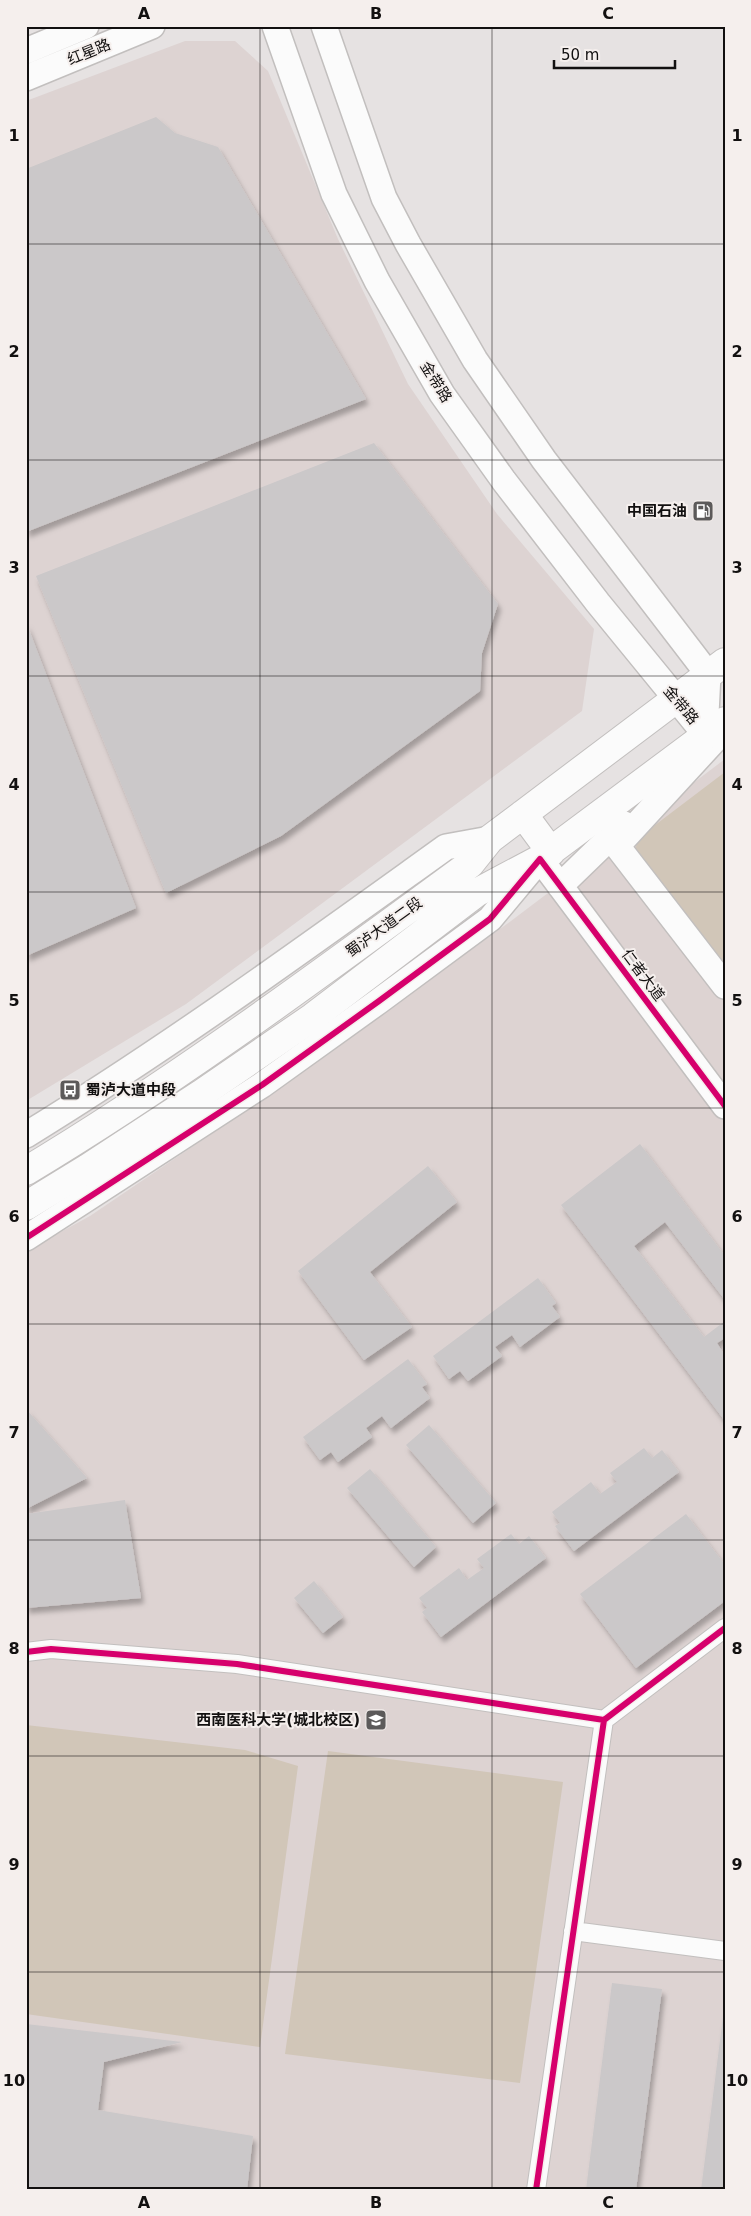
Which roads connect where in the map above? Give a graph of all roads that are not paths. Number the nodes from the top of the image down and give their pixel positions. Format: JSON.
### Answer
{"nodes":[{"id":1,"x":86,"y":26,"type":"edge"},
{"id":2,"x":152,"y":26,"type":"edge"},
{"id":3,"x":275,"y":26,"type":"edge"},
{"id":4,"x":324,"y":26,"type":"edge"},
{"id":5,"x":26,"y":51,"type":"edge"},
{"id":6,"x":26,"y":78,"type":"edge"},
{"id":7,"x":716,"y":668,"type":"edge"},
{"id":8,"x":675,"y":698,"type":"junction"},
{"id":9,"x":720,"y":728,"type":"edge"},
{"id":10,"x":523,"y":814,"type":"junction"},
{"id":11,"x":490,"y":839,"type":"junction"},
{"id":12,"x":546,"y":856,"type":"junction"},
{"id":13,"x":560,"y":886,"type":"junction"},
{"id":14,"x":725,"y":986,"type":"edge"},
{"id":15,"x":725,"y":1106,"type":"edge"},
{"id":16,"x":26,"y":1135,"type":"edge"},
{"id":17,"x":26,"y":1171,"type":"edge"},
{"id":18,"x":26,"y":1206,"type":"edge"},
{"id":19,"x":26,"y":1238,"type":"edge"},
{"id":20,"x":725,"y":1628,"type":"edge"},
{"id":21,"x":26,"y":1652,"type":"edge"},
{"id":22,"x":604,"y":1720,"type":"junction"},
{"id":23,"x":573,"y":1931,"type":"junction"},
{"id":24,"x":725,"y":1951,"type":"edge"},
{"id":25,"x":536,"y":2190,"type":"edge"}],
"edges":[{"from":1,"to":5,"type":"street","name":"红星路"},
{"from":2,"to":6,"type":"street","name":"红星路"},
{"from":3,"to":8,"type":"street","name":"金带路"},
{"from":4,"to":7,"type":"street"},
{"from":7,"to":8,"type":"highway","name":"蜀泸大道二段"},
{"from":7,"to":9,"type":"street","name":"金带路"},
{"from":8,"to":9,"type":"street","name":"金带路"},
{"from":8,"to":10,"type":"highway","name":"蜀泸大道二段"},
{"from":9,"to":12,"type":"highway","name":"蜀泸大道二段"},
{"from":9,"to":13,"type":"street"},
{"from":9,"to":14,"type":"street"},
{"from":10,"to":11,"type":"highway","name":"蜀泸大道二段"},
{"from":10,"to":12,"type":"highway"},
{"from":11,"to":16,"type":"street"},
{"from":11,"to":17,"type":"highway","name":"蜀泸大道二段"},
{"from":12,"to":13,"type":"street","name":"仁者大道"},
{"from":12,"to":18,"type":"highway","name":"蜀泸大道二段"},
{"from":12,"to":19,"type":"street"},
{"from":13,"to":15,"type":"street","name":"仁者大道"},
{"from":20,"to":22,"type":"street"},
{"from":21,"to":22,"type":"street"},
{"from":22,"to":23,"type":"street"},
{"from":23,"to":24,"type":"street"},
{"from":23,"to":25,"type":"street"}]}
